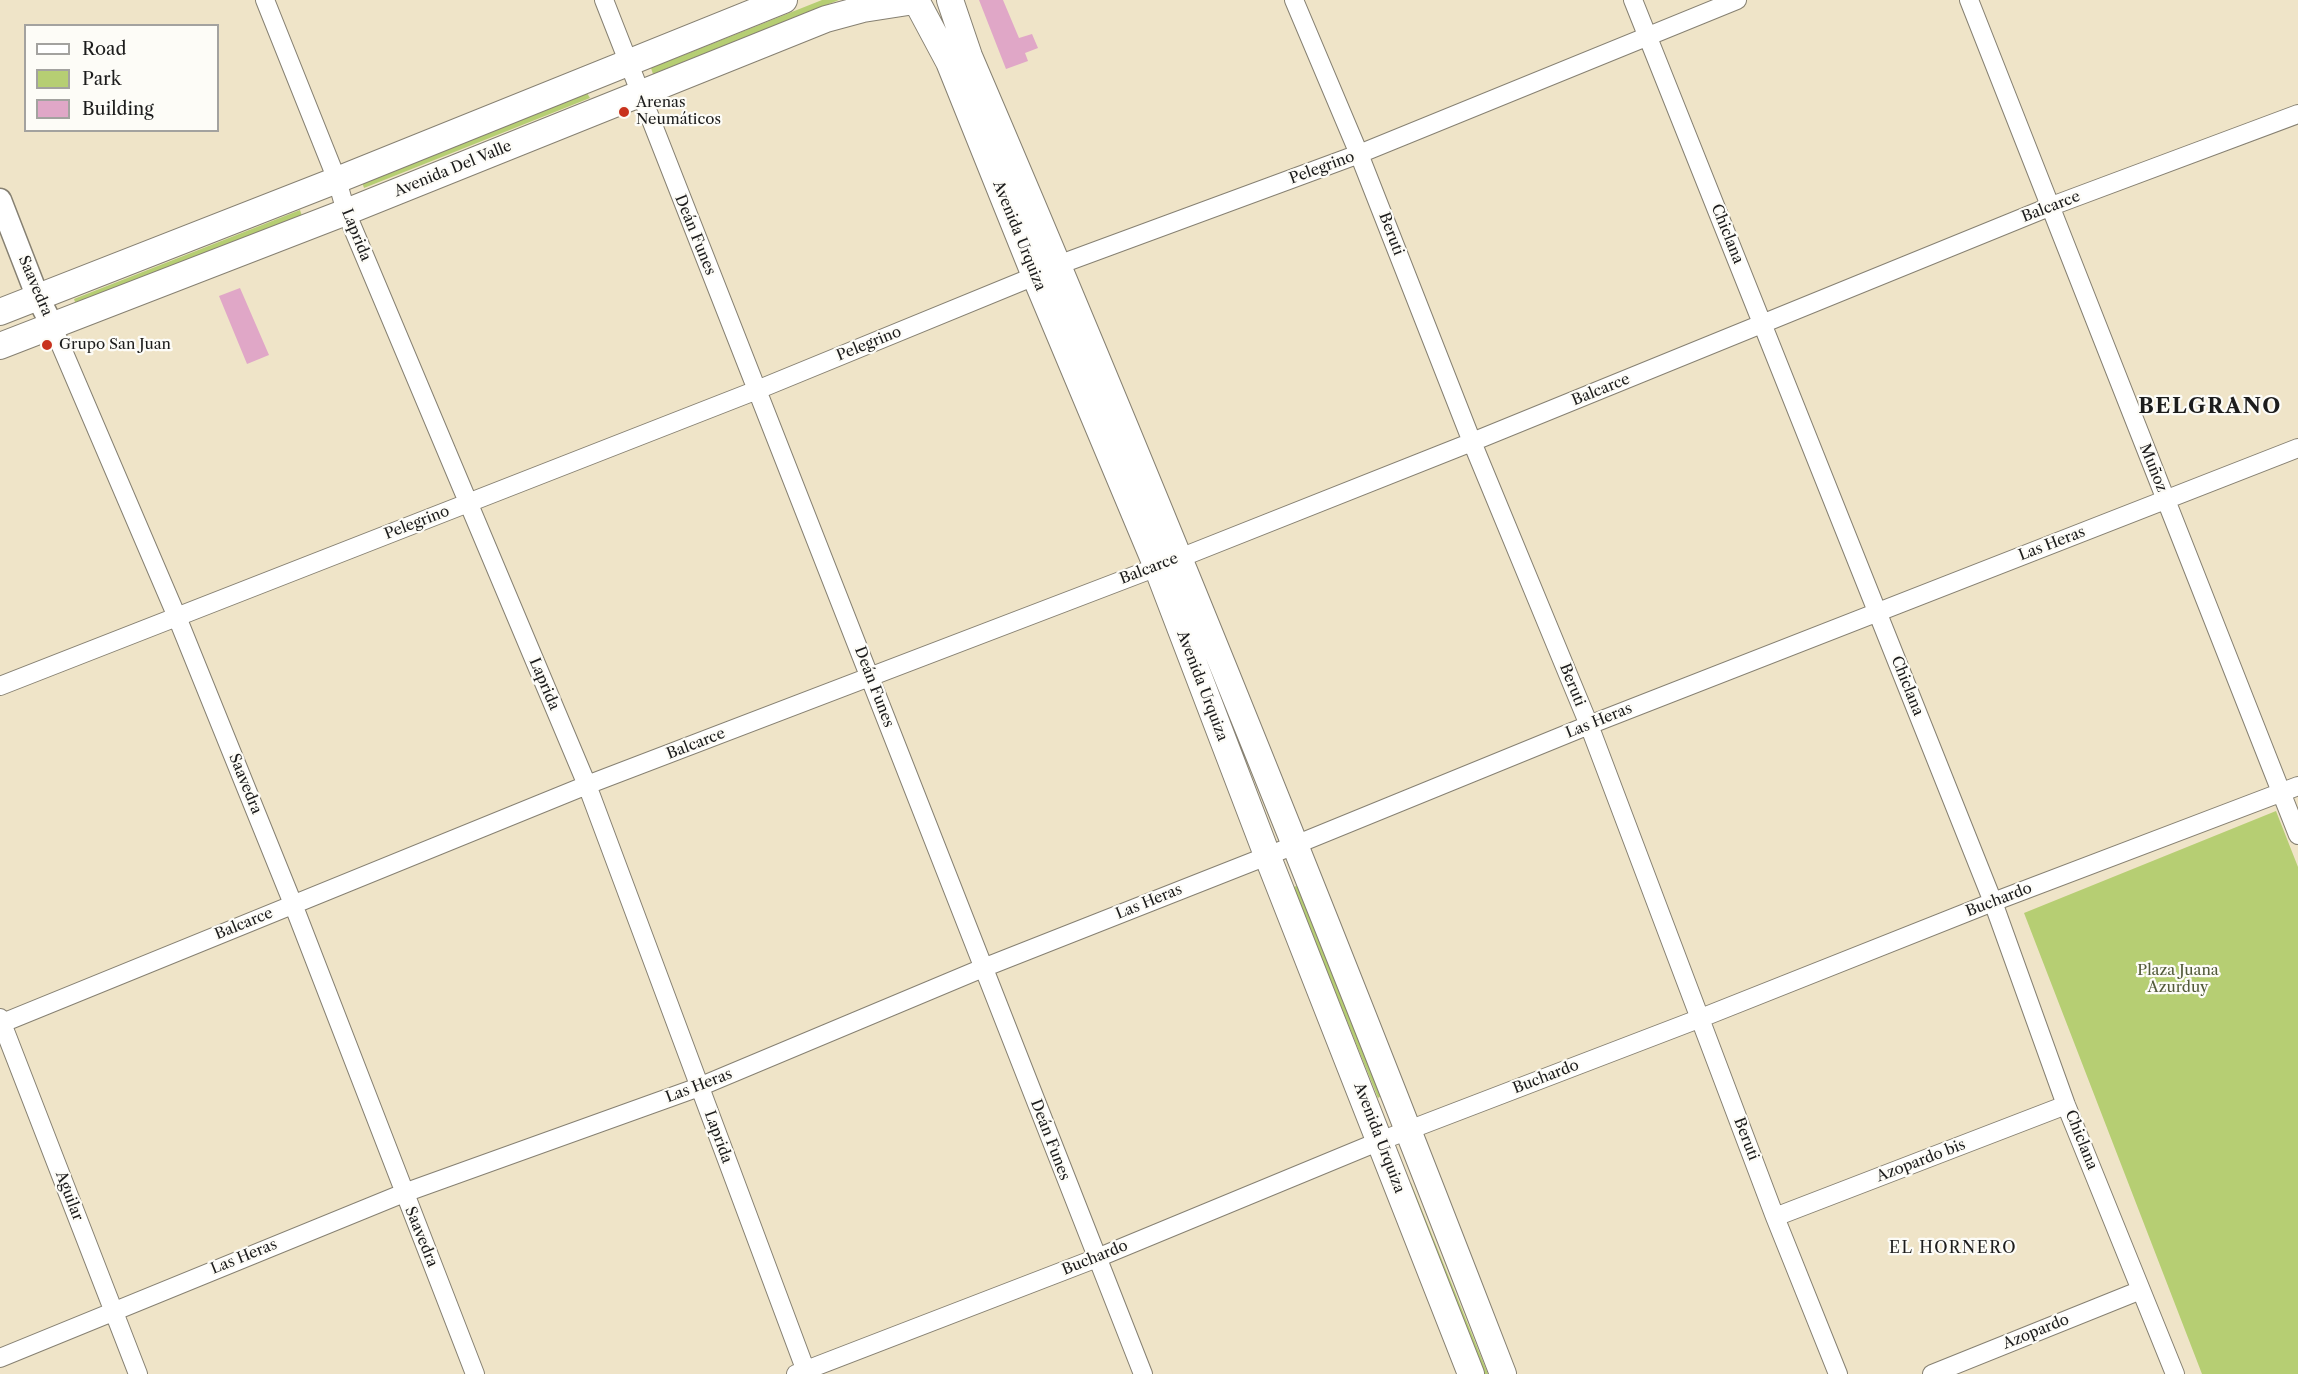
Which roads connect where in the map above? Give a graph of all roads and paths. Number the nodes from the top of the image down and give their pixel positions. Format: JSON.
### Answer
{"nodes":[{"id":1,"x":265,"y":0,"type":"edge"},
{"id":2,"x":604,"y":0,"type":"edge"},
{"id":3,"x":784,"y":0,"type":"edge"},
{"id":4,"x":950,"y":0,"type":"edge"},
{"id":5,"x":1294,"y":0,"type":"edge"},
{"id":6,"x":1633,"y":0,"type":"edge"},
{"id":7,"x":1737,"y":0,"type":"edge"},
{"id":8,"x":1969,"y":0,"type":"edge"},
{"id":9,"x":918,"y":1,"type":"edge"},
{"id":10,"x":1648,"y":37,"type":"junction"},
{"id":11,"x":629,"y":63,"type":"junction"},
{"id":12,"x":639,"y":94,"type":"junction"},
{"id":13,"x":2298,"y":114,"type":"edge"},
{"id":14,"x":1359,"y":154,"type":"junction"},
{"id":15,"x":337,"y":180,"type":"junction"},
{"id":16,"x":0,"y":200,"type":"edge"},
{"id":17,"x":2049,"y":207,"type":"junction"},
{"id":18,"x":346,"y":212,"type":"junction"},
{"id":19,"x":1058,"y":265,"type":"junction"},
{"id":20,"x":1035,"y":276,"type":"junction"},
{"id":21,"x":38,"y":298,"type":"junction"},
{"id":22,"x":0,"y":312,"type":"edge"},
{"id":23,"x":1763,"y":324,"type":"junction"},
{"id":24,"x":52,"y":326,"type":"junction"},
{"id":25,"x":0,"y":346,"type":"edge"},
{"id":26,"x":757,"y":390,"type":"junction"},
{"id":27,"x":1472,"y":442,"type":"junction"},
{"id":28,"x":2298,"y":448,"type":"edge"},
{"id":29,"x":2166,"y":500,"type":"junction"},
{"id":30,"x":467,"y":503,"type":"junction"},
{"id":31,"x":1168,"y":562,"type":"junction"},
{"id":32,"x":1877,"y":611,"type":"junction"},
{"id":33,"x":177,"y":617,"type":"junction"},
{"id":34,"x":870,"y":678,"type":"junction"},
{"id":35,"x":0,"y":686,"type":"edge"},
{"id":36,"x":1589,"y":725,"type":"junction"},
{"id":37,"x":587,"y":786,"type":"junction"},
{"id":38,"x":2289,"y":789,"type":"edge"},
{"id":39,"x":2298,"y":835,"type":"edge"},
{"id":40,"x":1295,"y":846,"type":"junction"},
{"id":41,"x":1267,"y":855,"type":"junction"},
{"id":42,"x":1993,"y":902,"type":"junction"},
{"id":43,"x":293,"y":904,"type":"junction"},
{"id":44,"x":983,"y":968,"type":"junction"},
{"id":45,"x":1701,"y":1018,"type":"junction"},
{"id":46,"x":1,"y":1022,"type":"edge"},
{"id":47,"x":699,"y":1087,"type":"junction"},
{"id":48,"x":2066,"y":1105,"type":"junction"},
{"id":49,"x":1409,"y":1130,"type":"junction"},
{"id":50,"x":1380,"y":1141,"type":"junction"},
{"id":51,"x":404,"y":1193,"type":"junction"},
{"id":52,"x":1775,"y":1216,"type":"junction"},
{"id":53,"x":1097,"y":1258,"type":"junction"},
{"id":54,"x":2141,"y":1290,"type":"junction"},
{"id":55,"x":113,"y":1310,"type":"junction"},
{"id":56,"x":0,"y":1358,"type":"edge"},
{"id":57,"x":803,"y":1373,"type":"edge"},
{"id":58,"x":138,"y":1374,"type":"edge"},
{"id":59,"x":475,"y":1374,"type":"edge"},
{"id":60,"x":1143,"y":1374,"type":"edge"},
{"id":61,"x":1471,"y":1374,"type":"edge"},
{"id":62,"x":1503,"y":1374,"type":"edge"},
{"id":63,"x":1838,"y":1374,"type":"edge"},
{"id":64,"x":1932,"y":1374,"type":"edge"},
{"id":65,"x":2175,"y":1374,"type":"edge"}],
"edges":[{"from":1,"to":15,"type":"street","name":"Laprida"},
{"from":2,"to":11,"type":"street","name":"Deán Funes"},
{"from":3,"to":11,"type":"main road"},
{"from":4,"to":19,"type":"main road"},
{"from":5,"to":14,"type":"street","name":"Beruti"},
{"from":6,"to":10,"type":"street","name":"Chiclana"},
{"from":7,"to":10,"type":"street","name":"Pelegrino"},
{"from":8,"to":17,"type":"street","name":"Muñoz"},
{"from":9,"to":12,"type":"main road","name":"Avenida Del Valle"},
{"from":9,"to":20,"type":"main road","name":"Avenida Urquiza"},
{"from":10,"to":14,"type":"street","name":"Pelegrino"},
{"from":10,"to":23,"type":"street","name":"Chiclana"},
{"from":11,"to":12,"type":"street","name":"Deán Funes"},
{"from":11,"to":15,"type":"main road"},
{"from":12,"to":18,"type":"main road","name":"Avenida Del Valle"},
{"from":12,"to":26,"type":"street","name":"Deán Funes"},
{"from":13,"to":17,"type":"street","name":"Balcarce"},
{"from":14,"to":19,"type":"street","name":"Pelegrino"},
{"from":14,"to":27,"type":"street","name":"Beruti"},
{"from":15,"to":18,"type":"street","name":"Laprida"},
{"from":15,"to":21,"type":"main road"},
{"from":16,"to":21,"type":"street","name":"Saavedra"},
{"from":17,"to":23,"type":"street","name":"Balcarce"},
{"from":17,"to":29,"type":"street","name":"Muñoz"},
{"from":18,"to":24,"type":"main road","name":"Avenida Del Valle"},
{"from":18,"to":30,"type":"street","name":"Laprida"},
{"from":19,"to":20,"type":"street","name":"Pelegrino"},
{"from":19,"to":31,"type":"main road"},
{"from":20,"to":26,"type":"street","name":"Pelegrino"},
{"from":20,"to":31,"type":"main road","name":"Avenida Urquiza"},
{"from":21,"to":22,"type":"main road"},
{"from":21,"to":24,"type":"street","name":"Saavedra"},
{"from":23,"to":27,"type":"street","name":"Balcarce"},
{"from":23,"to":32,"type":"street","name":"Chiclana"},
{"from":24,"to":25,"type":"main road","name":"Avenida Del Valle"},
{"from":24,"to":33,"type":"street","name":"Saavedra"},
{"from":26,"to":30,"type":"street","name":"Pelegrino"},
{"from":26,"to":34,"type":"street","name":"Deán Funes"},
{"from":27,"to":31,"type":"street","name":"Balcarce"},
{"from":27,"to":36,"type":"street","name":"Beruti"},
{"from":28,"to":29,"type":"street","name":"Las Heras"},
{"from":29,"to":32,"type":"street","name":"Las Heras"},
{"from":29,"to":38,"type":"street","name":"Muñoz"},
{"from":30,"to":33,"type":"street","name":"Pelegrino"},
{"from":30,"to":37,"type":"street","name":"Laprida"},
{"from":31,"to":34,"type":"street","name":"Balcarce"},
{"from":31,"to":40,"type":"main road"},
{"from":31,"to":41,"type":"main road","name":"Avenida Urquiza"},
{"from":32,"to":36,"type":"street","name":"Las Heras"},
{"from":32,"to":42,"type":"street","name":"Chiclana"},
{"from":33,"to":35,"type":"street","name":"Pelegrino"},
{"from":33,"to":43,"type":"street","name":"Saavedra"},
{"from":34,"to":37,"type":"street","name":"Balcarce"},
{"from":34,"to":44,"type":"street","name":"Deán Funes"},
{"from":36,"to":40,"type":"street","name":"Las Heras"},
{"from":36,"to":45,"type":"street","name":"Beruti"},
{"from":37,"to":43,"type":"street","name":"Balcarce"},
{"from":37,"to":47,"type":"street","name":"Laprida"},
{"from":38,"to":39,"type":"street","name":"Muñoz"},
{"from":38,"to":42,"type":"street","name":"Buchardo"},
{"from":40,"to":41,"type":"street","name":"Las Heras"},
{"from":40,"to":49,"type":"main road"},
{"from":41,"to":44,"type":"street","name":"Las Heras"},
{"from":41,"to":50,"type":"main road","name":"Avenida Urquiza"},
{"from":42,"to":45,"type":"street","name":"Buchardo"},
{"from":42,"to":48,"type":"street","name":"Chiclana"},
{"from":43,"to":46,"type":"street","name":"Balcarce"},
{"from":43,"to":51,"type":"street","name":"Saavedra"},
{"from":44,"to":47,"type":"street","name":"Las Heras"},
{"from":44,"to":53,"type":"street","name":"Deán Funes"},
{"from":45,"to":49,"type":"street","name":"Buchardo"},
{"from":45,"to":52,"type":"street","name":"Beruti"},
{"from":46,"to":55,"type":"street","name":"Aguilar"},
{"from":47,"to":51,"type":"street","name":"Las Heras"},
{"from":47,"to":57,"type":"street","name":"Laprida"},
{"from":48,"to":52,"type":"street","name":"Azopardo bis"},
{"from":48,"to":54,"type":"street","name":"Chiclana"},
{"from":49,"to":50,"type":"street","name":"Buchardo"},
{"from":49,"to":62,"type":"main road"},
{"from":50,"to":53,"type":"street","name":"Buchardo"},
{"from":50,"to":61,"type":"main road","name":"Avenida Urquiza"},
{"from":51,"to":55,"type":"street","name":"Las Heras"},
{"from":51,"to":59,"type":"street","name":"Saavedra"},
{"from":52,"to":63,"type":"street","name":"Beruti"},
{"from":53,"to":57,"type":"street","name":"Buchardo"},
{"from":53,"to":60,"type":"street","name":"Deán Funes"},
{"from":54,"to":64,"type":"street","name":"Azopardo"},
{"from":54,"to":65,"type":"street","name":"Chiclana"},
{"from":55,"to":56,"type":"street","name":"Las Heras"},
{"from":55,"to":58,"type":"street","name":"Aguilar"}]}
